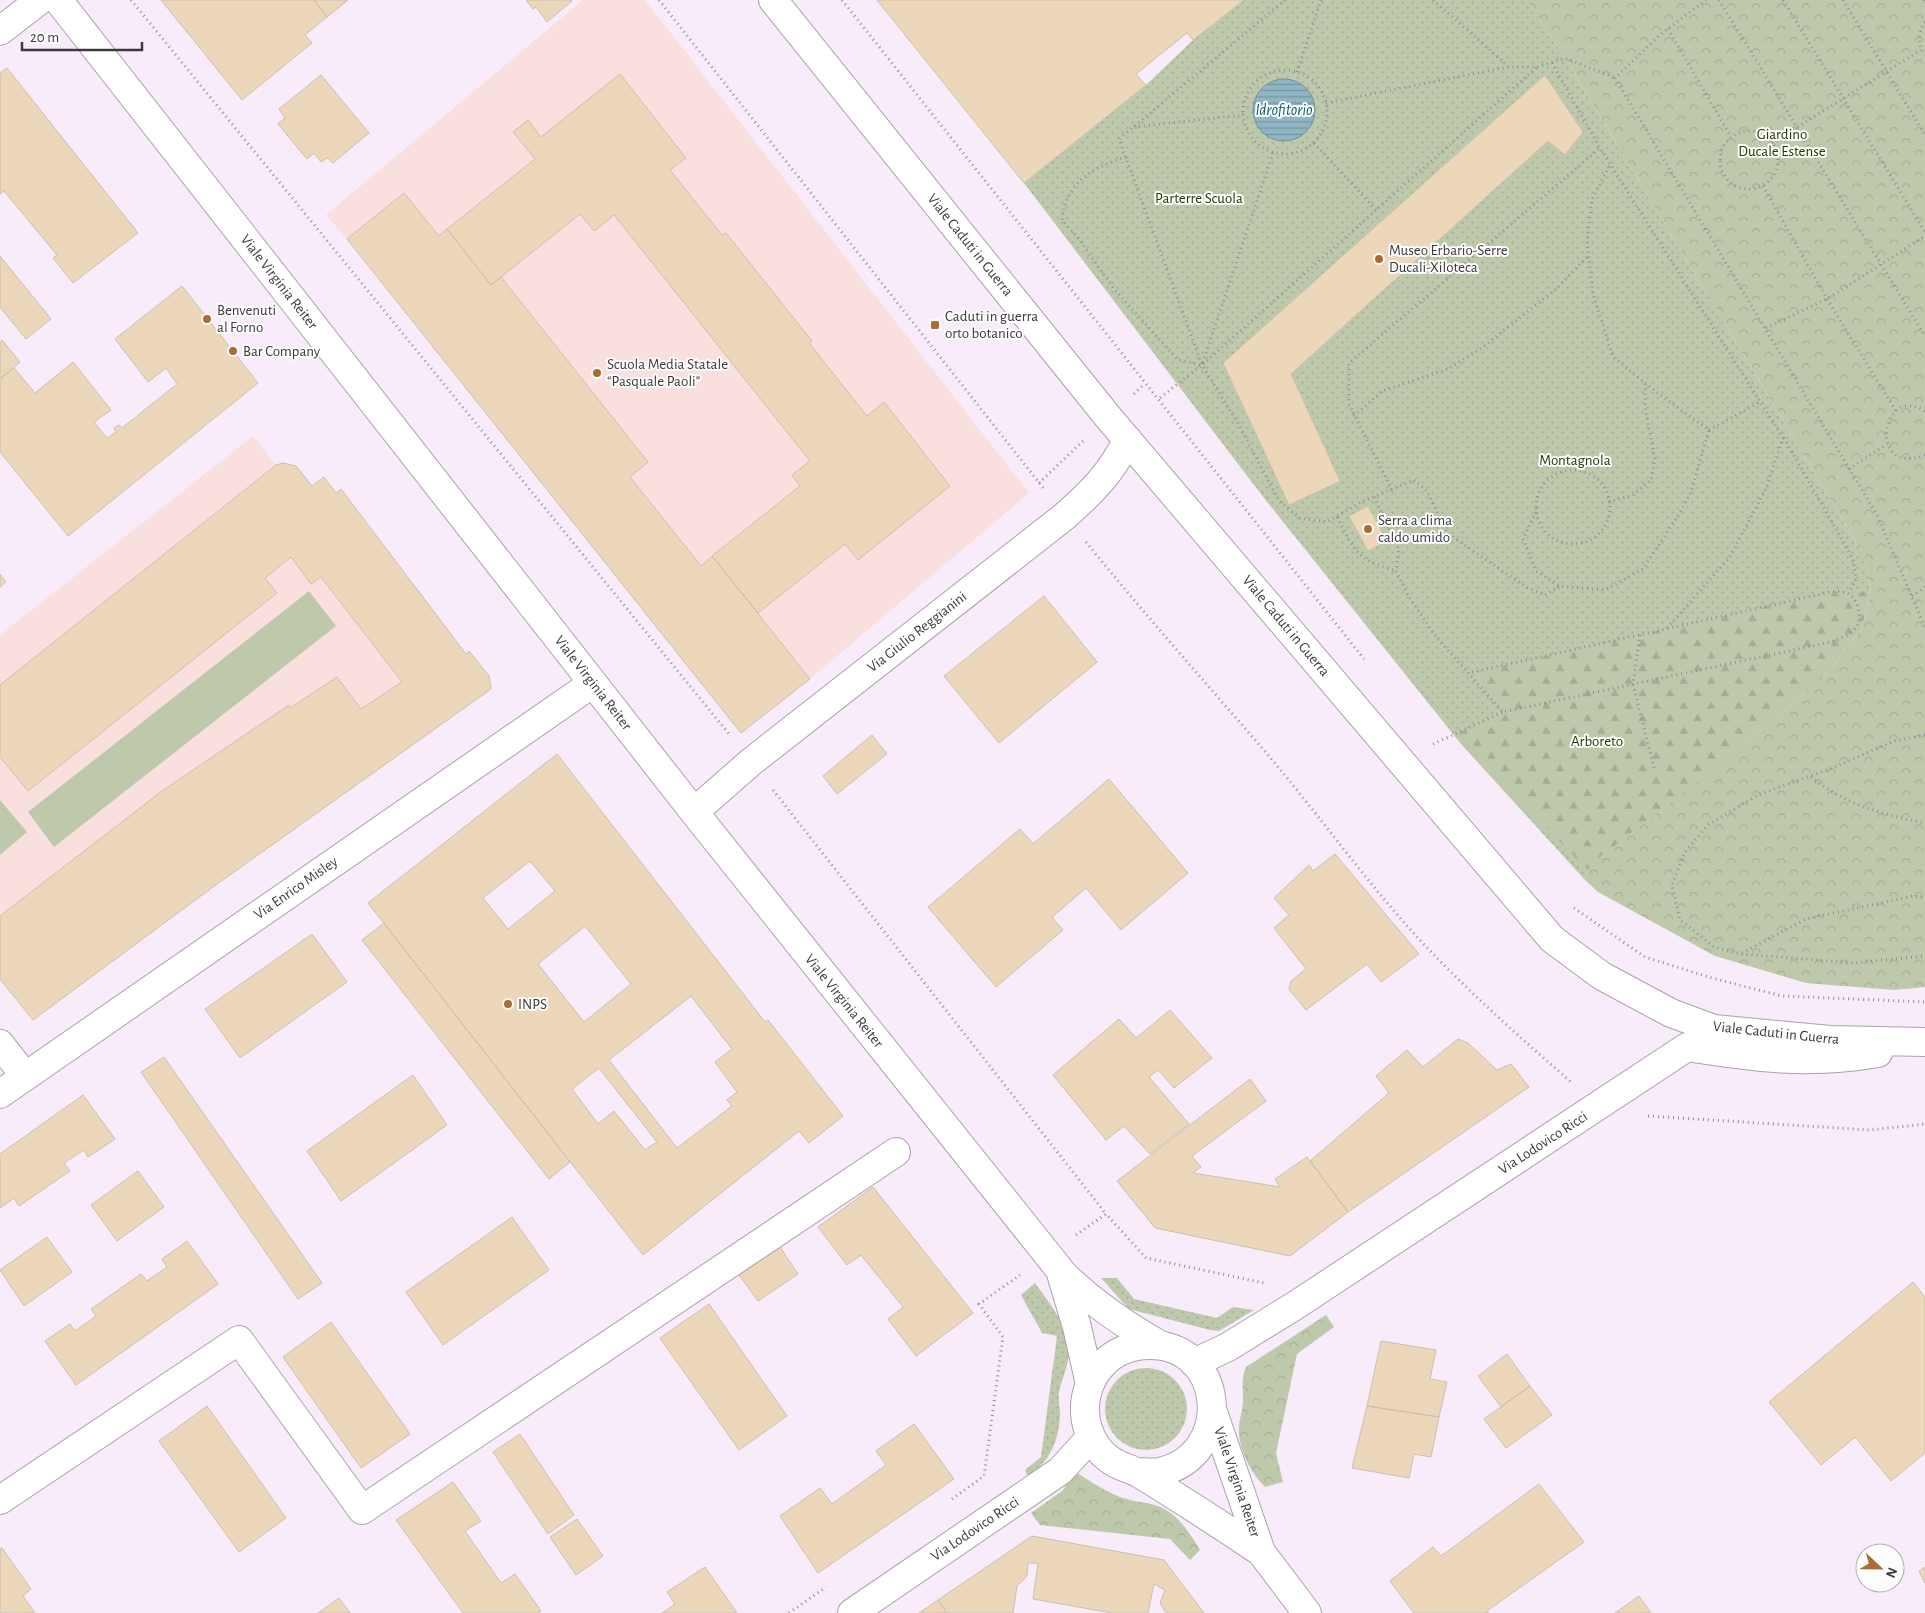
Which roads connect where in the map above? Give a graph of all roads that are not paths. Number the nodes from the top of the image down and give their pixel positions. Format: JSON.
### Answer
{"nodes":[{"id":1,"x":40,"y":0,"type":"edge"},
{"id":2,"x":58,"y":0,"type":"edge"},
{"id":3,"x":773,"y":0,"type":"edge"},
{"id":4,"x":0,"y":32,"type":"edge"},
{"id":5,"x":1128,"y":440,"type":"junction"},
{"id":6,"x":593,"y":683,"type":"junction"},
{"id":7,"x":694,"y":812,"type":"junction"},
{"id":8,"x":1925,"y":1043,"type":"edge"},
{"id":9,"x":0,"y":1044,"type":"edge"},
{"id":10,"x":25,"y":1076,"type":"junction"},
{"id":11,"x":0,"y":1094,"type":"edge"},
{"id":12,"x":896,"y":1152,"type":"dead end"},
{"id":13,"x":1060,"y":1270,"type":"junction"},
{"id":14,"x":1160,"y":1345,"type":"junction"},
{"id":15,"x":1194,"y":1363,"type":"junction"},
{"id":16,"x":1090,"y":1384,"type":"junction"},
{"id":17,"x":1213,"y":1412,"type":"junction"},
{"id":18,"x":1091,"y":1437,"type":"junction"},
{"id":19,"x":1137,"y":1472,"type":"junction"},
{"id":20,"x":0,"y":1500,"type":"edge"},
{"id":21,"x":1261,"y":1552,"type":"junction"},
{"id":22,"x":852,"y":1613,"type":"edge"},
{"id":23,"x":1306,"y":1613,"type":"edge"}],
"edges":[{"from":1,"to":4,"type":"street"},
{"from":2,"to":6,"type":"street","name":"Viale Virginia Reiter"},
{"from":3,"to":5,"type":"street","name":"Viale Caduti in Guerra"},
{"from":5,"to":7,"type":"street","name":"Via Giulio Reggianini"},
{"from":5,"to":8,"type":"street","name":"Viale Caduti in Guerra"},
{"from":6,"to":7,"type":"street","name":"Viale Virginia Reiter"},
{"from":6,"to":10,"type":"street","name":"Via Enrico Misley"},
{"from":7,"to":13,"type":"street","name":"Viale Virginia Reiter"},
{"from":8,"to":15,"type":"street","name":"Via Lodovico Ricci"},
{"from":9,"to":10,"type":"street"},
{"from":10,"to":11,"type":"street","name":"Via Enrico Misley"},
{"from":12,"to":20,"type":"street"},
{"from":13,"to":14,"type":"street"},
{"from":13,"to":16,"type":"street","name":"Viale Virginia Reiter"},
{"from":14,"to":15,"type":"street","name":"Viale Virginia Reiter"},
{"from":14,"to":16,"type":"street","name":"Viale Virginia Reiter"},
{"from":15,"to":17,"type":"street","name":"Viale Virginia Reiter"},
{"from":16,"to":18,"type":"street","name":"Viale Virginia Reiter"},
{"from":17,"to":19,"type":"street","name":"Viale Virginia Reiter"},
{"from":17,"to":21,"type":"street","name":"Viale Virginia Reiter"},
{"from":18,"to":19,"type":"street","name":"Viale Virginia Reiter"},
{"from":18,"to":22,"type":"street","name":"Via Lodovico Ricci"},
{"from":19,"to":21,"type":"street","name":"Viale Virginia Reiter"},
{"from":21,"to":23,"type":"street","name":"Viale Virginia Reiter"}]}
